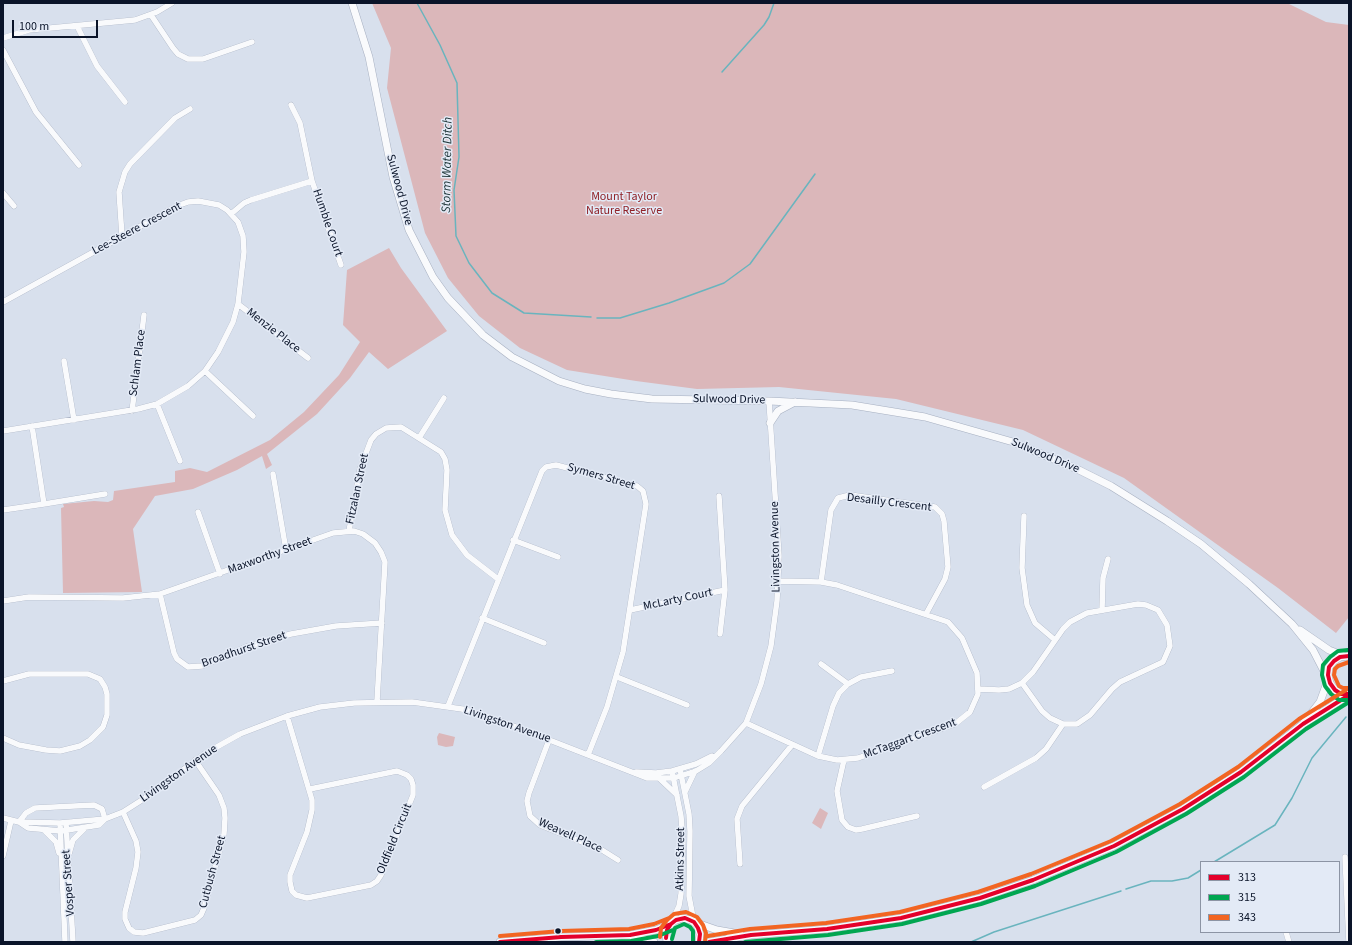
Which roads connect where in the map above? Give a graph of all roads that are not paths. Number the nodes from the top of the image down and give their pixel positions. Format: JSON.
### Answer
{"nodes":[{"id":1,"x":172,"y":3,"type":"edge"},
{"id":2,"x":352,"y":3,"type":"edge"},
{"id":3,"x":151,"y":15,"type":"junction"},
{"id":4,"x":77,"y":26,"type":"junction"},
{"id":5,"x":3,"y":38,"type":"edge"},
{"id":6,"x":252,"y":42,"type":"dead end"},
{"id":7,"x":3,"y":50,"type":"edge"},
{"id":8,"x":125,"y":102,"type":"dead end"},
{"id":9,"x":292,"y":106,"type":"dead end"},
{"id":10,"x":190,"y":109,"type":"dead end"},
{"id":11,"x":80,"y":165,"type":"dead end"},
{"id":12,"x":312,"y":181,"type":"junction"},
{"id":13,"x":3,"y":193,"type":"edge"},
{"id":14,"x":14,"y":206,"type":"dead end"},
{"id":15,"x":231,"y":214,"type":"junction"},
{"id":16,"x":122,"y":236,"type":"junction"},
{"id":17,"x":341,"y":265,"type":"dead end"},
{"id":18,"x":3,"y":302,"type":"edge"},
{"id":19,"x":238,"y":304,"type":"junction"},
{"id":20,"x":144,"y":315,"type":"dead end"},
{"id":21,"x":308,"y":358,"type":"dead end"},
{"id":22,"x":64,"y":360,"type":"dead end"},
{"id":23,"x":205,"y":371,"type":"junction"},
{"id":24,"x":444,"y":398,"type":"dead end"},
{"id":25,"x":769,"y":401,"type":"junction"},
{"id":26,"x":797,"y":402,"type":"junction"},
{"id":27,"x":157,"y":404,"type":"junction"},
{"id":28,"x":132,"y":411,"type":"junction"},
{"id":29,"x":253,"y":416,"type":"dead end"},
{"id":30,"x":74,"y":420,"type":"junction"},
{"id":31,"x":770,"y":423,"type":"junction"},
{"id":32,"x":32,"y":426,"type":"junction"},
{"id":33,"x":3,"y":431,"type":"edge"},
{"id":34,"x":419,"y":438,"type":"junction"},
{"id":35,"x":180,"y":461,"type":"dead end"},
{"id":36,"x":273,"y":474,"type":"dead end"},
{"id":37,"x":105,"y":494,"type":"dead end"},
{"id":38,"x":719,"y":496,"type":"dead end"},
{"id":39,"x":44,"y":504,"type":"junction"},
{"id":40,"x":3,"y":510,"type":"edge"},
{"id":41,"x":198,"y":512,"type":"dead end"},
{"id":42,"x":1024,"y":516,"type":"dead end"},
{"id":43,"x":349,"y":531,"type":"junction"},
{"id":44,"x":513,"y":540,"type":"junction"},
{"id":45,"x":286,"y":550,"type":"junction"},
{"id":46,"x":558,"y":557,"type":"dead end"},
{"id":47,"x":1108,"y":559,"type":"dead end"},
{"id":48,"x":220,"y":574,"type":"junction"},
{"id":49,"x":498,"y":579,"type":"junction"},
{"id":50,"x":778,"y":581,"type":"junction"},
{"id":51,"x":821,"y":582,"type":"junction"},
{"id":52,"x":725,"y":590,"type":"junction"},
{"id":53,"x":160,"y":594,"type":"junction"},
{"id":54,"x":3,"y":601,"type":"edge"},
{"id":55,"x":630,"y":610,"type":"junction"},
{"id":56,"x":1102,"y":610,"type":"junction"},
{"id":57,"x":926,"y":614,"type":"junction"},
{"id":58,"x":482,"y":618,"type":"junction"},
{"id":59,"x":382,"y":623,"type":"junction"},
{"id":60,"x":1292,"y":624,"type":"junction"},
{"id":61,"x":720,"y":634,"type":"dead end"},
{"id":62,"x":1056,"y":640,"type":"junction"},
{"id":63,"x":544,"y":643,"type":"dead end"},
{"id":64,"x":1347,"y":655,"type":"edge"},
{"id":65,"x":821,"y":664,"type":"dead end"},
{"id":66,"x":892,"y":671,"type":"dead end"},
{"id":67,"x":617,"y":677,"type":"junction"},
{"id":68,"x":1328,"y":679,"type":"junction"},
{"id":69,"x":3,"y":681,"type":"edge"},
{"id":70,"x":1022,"y":683,"type":"junction"},
{"id":71,"x":848,"y":684,"type":"junction"},
{"id":72,"x":979,"y":689,"type":"junction"},
{"id":73,"x":1349,"y":694,"type":"edge"},
{"id":74,"x":377,"y":701,"type":"junction"},
{"id":75,"x":687,"y":705,"type":"dead end"},
{"id":76,"x":448,"y":706,"type":"junction"},
{"id":77,"x":287,"y":716,"type":"junction"},
{"id":78,"x":746,"y":723,"type":"junction"},
{"id":79,"x":1063,"y":724,"type":"junction"},
{"id":80,"x":1303,"y":724,"type":"junction"},
{"id":81,"x":3,"y":738,"type":"edge"},
{"id":82,"x":549,"y":740,"type":"junction"},
{"id":83,"x":792,"y":745,"type":"junction"},
{"id":84,"x":721,"y":751,"type":"junction"},
{"id":85,"x":588,"y":755,"type":"junction"},
{"id":86,"x":818,"y":756,"type":"junction"},
{"id":87,"x":195,"y":760,"type":"junction"},
{"id":88,"x":844,"y":760,"type":"junction"},
{"id":89,"x":622,"y":768,"type":"junction"},
{"id":90,"x":680,"y":769,"type":"junction"},
{"id":91,"x":672,"y":771,"type":"junction"},
{"id":92,"x":696,"y":771,"type":"junction"},
{"id":93,"x":681,"y":776,"type":"junction"},
{"id":94,"x":674,"y":778,"type":"junction"},
{"id":95,"x":659,"y":779,"type":"junction"},
{"id":96,"x":984,"y":787,"type":"dead end"},
{"id":97,"x":310,"y":789,"type":"junction"},
{"id":98,"x":685,"y":792,"type":"junction"},
{"id":99,"x":678,"y":797,"type":"junction"},
{"id":100,"x":123,"y":812,"type":"junction"},
{"id":101,"x":917,"y":816,"type":"dead end"},
{"id":102,"x":3,"y":818,"type":"edge"},
{"id":103,"x":105,"y":819,"type":"junction"},
{"id":104,"x":12,"y":820,"type":"junction"},
{"id":105,"x":19,"y":822,"type":"junction"},
{"id":106,"x":63,"y":823,"type":"junction"},
{"id":107,"x":86,"y":828,"type":"junction"},
{"id":108,"x":44,"y":830,"type":"junction"},
{"id":109,"x":63,"y":831,"type":"junction"},
{"id":110,"x":3,"y":856,"type":"edge"},
{"id":111,"x":1345,"y":857,"type":"dead end"},
{"id":112,"x":69,"y":859,"type":"junction"},
{"id":113,"x":618,"y":860,"type":"dead end"},
{"id":114,"x":61,"y":864,"type":"junction"},
{"id":115,"x":740,"y":864,"type":"dead end"},
{"id":116,"x":694,"y":922,"type":"junction"},
{"id":117,"x":671,"y":923,"type":"junction"},
{"id":118,"x":630,"y":935,"type":"junction"},
{"id":119,"x":751,"y":935,"type":"junction"},
{"id":120,"x":65,"y":942,"type":"edge"},
{"id":121,"x":73,"y":942,"type":"edge"},
{"id":122,"x":500,"y":942,"type":"edge"},
{"id":123,"x":654,"y":942,"type":"edge"},
{"id":124,"x":668,"y":942,"type":"edge"},
{"id":125,"x":699,"y":942,"type":"edge"},
{"id":126,"x":709,"y":942,"type":"edge"},
{"id":127,"x":1349,"y":942,"type":"edge"}],
"edges":[{"from":1,"to":3,"type":"street"},
{"from":2,"to":25,"type":"main road","name":"Sulwood Drive"},
{"from":3,"to":4,"type":"street"},
{"from":3,"to":6,"type":"street"},
{"from":4,"to":5,"type":"street"},
{"from":4,"to":8,"type":"street"},
{"from":7,"to":11,"type":"street"},
{"from":9,"to":12,"type":"street","name":"Humble Court"},
{"from":10,"to":16,"type":"street"},
{"from":12,"to":15,"type":"street","name":"Humble Court"},
{"from":12,"to":17,"type":"street","name":"Humble Court"},
{"from":13,"to":14,"type":"street"},
{"from":15,"to":16,"type":"street","name":"Lee-Steere Crescent"},
{"from":15,"to":19,"type":"street","name":"Lee-Steere Crescent"},
{"from":16,"to":18,"type":"street","name":"Lee-Steere Crescent"},
{"from":19,"to":21,"type":"street","name":"Menzie Place"},
{"from":19,"to":23,"type":"street","name":"Lee-Steere Crescent"},
{"from":20,"to":28,"type":"street","name":"Schlam Place"},
{"from":22,"to":30,"type":"street"},
{"from":23,"to":27,"type":"street","name":"Lee-Steere Crescent"},
{"from":23,"to":29,"type":"street"},
{"from":24,"to":34,"type":"street"},
{"from":25,"to":26,"type":"main road","name":"Sulwood Drive"},
{"from":25,"to":31,"type":"street","name":"Livingston Avenue"},
{"from":26,"to":31,"type":"main road"},
{"from":26,"to":60,"type":"main road","name":"Sulwood Drive"},
{"from":27,"to":28,"type":"street","name":"Lee-Steere Crescent"},
{"from":27,"to":35,"type":"street"},
{"from":28,"to":30,"type":"street","name":"Lee-Steere Crescent"},
{"from":30,"to":32,"type":"street","name":"Lee-Steere Crescent"},
{"from":31,"to":50,"type":"street","name":"Livingston Avenue"},
{"from":32,"to":33,"type":"street","name":"Lee-Steere Crescent"},
{"from":32,"to":39,"type":"street"},
{"from":34,"to":43,"type":"street","name":"Fitzalan Street"},
{"from":34,"to":49,"type":"street","name":"Fitzalan Street"},
{"from":36,"to":45,"type":"street"},
{"from":37,"to":39,"type":"street"},
{"from":38,"to":52,"type":"street","name":"McLarty Court"},
{"from":39,"to":40,"type":"street"},
{"from":41,"to":48,"type":"street"},
{"from":42,"to":62,"type":"street"},
{"from":43,"to":45,"type":"street","name":"Maxworthy Street"},
{"from":43,"to":59,"type":"street","name":"Maxworthy Street"},
{"from":44,"to":46,"type":"street"},
{"from":44,"to":49,"type":"street","name":"Symers Street"},
{"from":44,"to":55,"type":"street","name":"Symers Street"},
{"from":45,"to":48,"type":"street","name":"Maxworthy Street"},
{"from":47,"to":56,"type":"street"},
{"from":48,"to":53,"type":"street","name":"Maxworthy Street"},
{"from":49,"to":58,"type":"street","name":"Symers Street"},
{"from":50,"to":51,"type":"street","name":"McTaggart Crescent"},
{"from":50,"to":78,"type":"street","name":"Livingston Avenue"},
{"from":51,"to":57,"type":"street","name":"McTaggart Crescent"},
{"from":51,"to":57,"type":"street","name":"Desailly Crescent"},
{"from":52,"to":55,"type":"street","name":"McLarty Court"},
{"from":52,"to":61,"type":"street","name":"McLarty Court"},
{"from":53,"to":54,"type":"street","name":"Maxworthy Street"},
{"from":53,"to":59,"type":"street","name":"Broadhurst Street"},
{"from":55,"to":67,"type":"street","name":"Symers Street"},
{"from":56,"to":62,"type":"street"},
{"from":56,"to":79,"type":"street"},
{"from":57,"to":72,"type":"street","name":"McTaggart Crescent"},
{"from":58,"to":63,"type":"street"},
{"from":58,"to":76,"type":"street","name":"Symers Street"},
{"from":59,"to":74,"type":"street","name":"Maxworthy Street"},
{"from":60,"to":64,"type":"main road","name":"Sulwood Drive"},
{"from":60,"to":68,"type":"main road","name":"Sulwood Drive"},
{"from":62,"to":70,"type":"street"},
{"from":64,"to":68,"type":"main road"},
{"from":65,"to":71,"type":"street"},
{"from":66,"to":71,"type":"street"},
{"from":67,"to":75,"type":"street"},
{"from":67,"to":85,"type":"street","name":"Symers Street"},
{"from":68,"to":73,"type":"main road","name":"Sulwood Drive"},
{"from":68,"to":80,"type":"main road"},
{"from":69,"to":81,"type":"street"},
{"from":70,"to":72,"type":"street"},
{"from":70,"to":79,"type":"street"},
{"from":71,"to":86,"type":"street"},
{"from":72,"to":88,"type":"street","name":"McTaggart Crescent"},
{"from":73,"to":80,"type":"main road"},
{"from":74,"to":76,"type":"street","name":"Livingston Avenue"},
{"from":74,"to":77,"type":"street","name":"Livingston Avenue"},
{"from":76,"to":82,"type":"street","name":"Livingston Avenue"},
{"from":77,"to":87,"type":"street","name":"Livingston Avenue"},
{"from":77,"to":97,"type":"street","name":"Oldfield Circuit"},
{"from":78,"to":83,"type":"street","name":"McTaggart Crescent"},
{"from":78,"to":84,"type":"street","name":"Livingston Avenue"},
{"from":79,"to":96,"type":"street"},
{"from":80,"to":119,"type":"main road"},
{"from":82,"to":85,"type":"street","name":"Livingston Avenue"},
{"from":82,"to":113,"type":"street","name":"Weavell Place"},
{"from":83,"to":86,"type":"street","name":"McTaggart Crescent"},
{"from":83,"to":115,"type":"street"},
{"from":84,"to":90,"type":"street","name":"Livingston Avenue"},
{"from":84,"to":92,"type":"street","name":"Livingston Avenue"},
{"from":85,"to":89,"type":"street","name":"Livingston Avenue"},
{"from":86,"to":88,"type":"street","name":"McTaggart Crescent"},
{"from":87,"to":100,"type":"street","name":"Livingston Avenue"},
{"from":87,"to":100,"type":"street","name":"Cutbush Street"},
{"from":88,"to":101,"type":"street"},
{"from":89,"to":91,"type":"street","name":"Livingston Avenue"},
{"from":89,"to":95,"type":"street","name":"Livingston Avenue"},
{"from":90,"to":91,"type":"street","name":"Livingston Avenue"},
{"from":90,"to":93,"type":"street","name":"Atkins Street"},
{"from":91,"to":94,"type":"street","name":"Atkins Street"},
{"from":92,"to":93,"type":"street","name":"Livingston Avenue"},
{"from":92,"to":98,"type":"street"},
{"from":93,"to":94,"type":"street","name":"Livingston Avenue"},
{"from":93,"to":98,"type":"street","name":"Atkins Street"},
{"from":94,"to":95,"type":"street","name":"Livingston Avenue"},
{"from":94,"to":99,"type":"street","name":"Atkins Street"},
{"from":95,"to":99,"type":"street"},
{"from":97,"to":97,"type":"street","name":"Oldfield Circuit"},
{"from":98,"to":116,"type":"street","name":"Atkins Street"},
{"from":99,"to":117,"type":"street","name":"Atkins Street"},
{"from":100,"to":103,"type":"street","name":"Livingston Avenue"},
{"from":102,"to":104,"type":"street","name":"Livingston Avenue"},
{"from":103,"to":105,"type":"street"},
{"from":103,"to":106,"type":"street","name":"Livingston Avenue"},
{"from":103,"to":107,"type":"street","name":"Livingston Avenue"},
{"from":104,"to":105,"type":"street","name":"Livingston Avenue"},
{"from":104,"to":110,"type":"street"},
{"from":105,"to":106,"type":"street","name":"Livingston Avenue"},
{"from":105,"to":108,"type":"street","name":"Livingston Avenue"},
{"from":106,"to":109,"type":"street","name":"Vosper Street"},
{"from":107,"to":109,"type":"street","name":"Livingston Avenue"},
{"from":107,"to":112,"type":"street"},
{"from":108,"to":109,"type":"street","name":"Livingston Avenue"},
{"from":108,"to":114,"type":"street"},
{"from":109,"to":112,"type":"street","name":"Vosper Street"},
{"from":109,"to":114,"type":"street","name":"Vosper Street"},
{"from":111,"to":127,"type":"street"},
{"from":112,"to":121,"type":"street","name":"Vosper Street"},
{"from":114,"to":120,"type":"street","name":"Vosper Street"},
{"from":116,"to":117,"type":"main road"},
{"from":116,"to":119,"type":"main road"},
{"from":116,"to":125,"type":"main road"},
{"from":117,"to":118,"type":"main road"},
{"from":117,"to":124,"type":"main road"},
{"from":118,"to":122,"type":"main road"},
{"from":118,"to":123,"type":"main road"},
{"from":119,"to":126,"type":"main road"}]}
